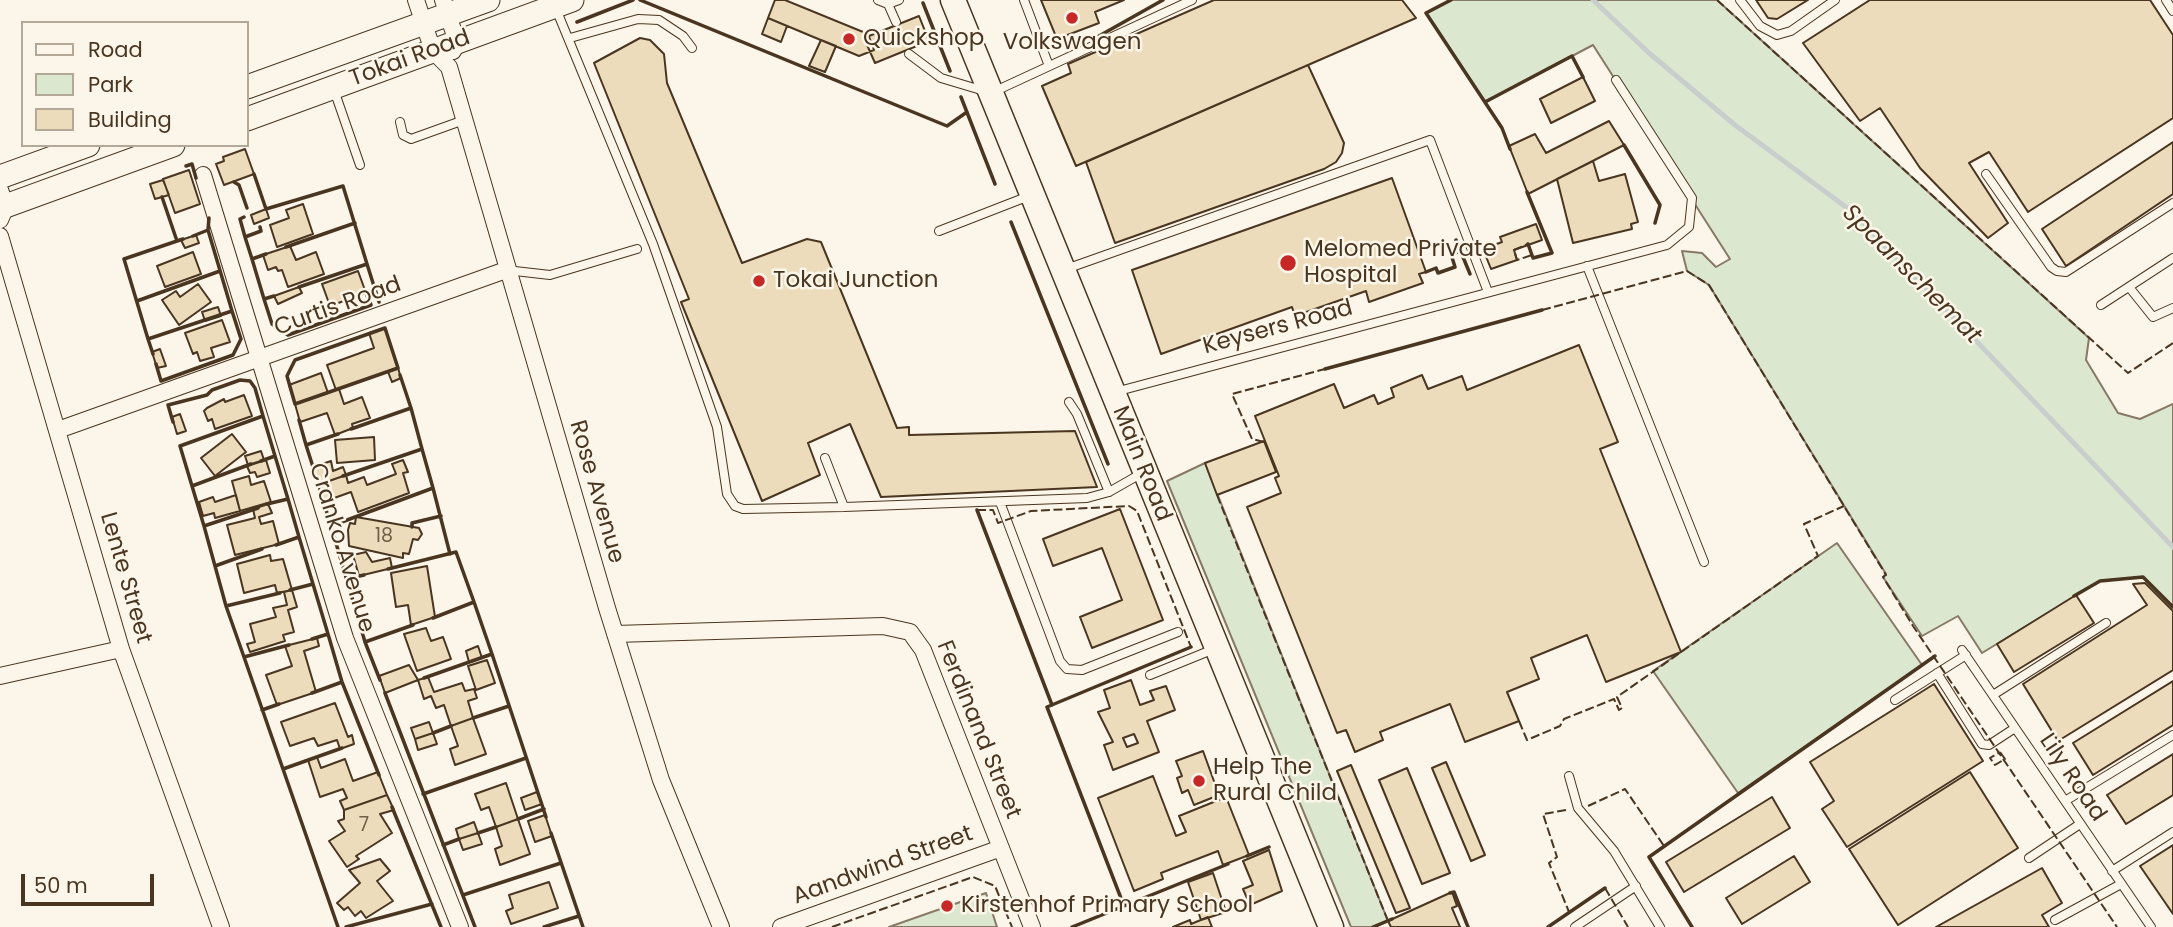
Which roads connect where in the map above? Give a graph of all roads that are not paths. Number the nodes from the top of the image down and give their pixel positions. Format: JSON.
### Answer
{"nodes":[{"id":1,"x":416,"y":0,"type":"edge"},
{"id":2,"x":488,"y":0,"type":"edge"},
{"id":3,"x":877,"y":0,"type":"edge"},
{"id":4,"x":899,"y":0,"type":"edge"},
{"id":5,"x":937,"y":0,"type":"edge"},
{"id":6,"x":953,"y":0,"type":"edge"},
{"id":7,"x":1024,"y":0,"type":"edge"},
{"id":8,"x":1192,"y":0,"type":"edge"},
{"id":9,"x":1740,"y":0,"type":"edge"},
{"id":10,"x":1835,"y":0,"type":"edge"},
{"id":11,"x":2166,"y":0,"type":"edge"},
{"id":12,"x":560,"y":2,"type":"edge"},
{"id":13,"x":888,"y":4,"type":"junction"},
{"id":14,"x":446,"y":7,"type":"edge"},
{"id":15,"x":2173,"y":11,"type":"edge"},
{"id":16,"x":423,"y":22,"type":"junction"},
{"id":17,"x":896,"y":22,"type":"dead end"},
{"id":18,"x":570,"y":38,"type":"junction"},
{"id":19,"x":457,"y":42,"type":"junction"},
{"id":20,"x":692,"y":48,"type":"dead end"},
{"id":21,"x":909,"y":54,"type":"dead end"},
{"id":22,"x":440,"y":57,"type":"junction"},
{"id":23,"x":1049,"y":66,"type":"junction"},
{"id":24,"x":1616,"y":80,"type":"dead end"},
{"id":25,"x":248,"y":87,"type":"edge"},
{"id":26,"x":333,"y":87,"type":"junction"},
{"id":27,"x":983,"y":90,"type":"junction"},
{"id":28,"x":248,"y":119,"type":"edge"},
{"id":29,"x":464,"y":120,"type":"junction"},
{"id":30,"x":400,"y":122,"type":"dead end"},
{"id":31,"x":82,"y":147,"type":"edge"},
{"id":32,"x":167,"y":147,"type":"edge"},
{"id":33,"x":360,"y":165,"type":"dead end"},
{"id":34,"x":1986,"y":174,"type":"dead end"},
{"id":35,"x":203,"y":175,"type":"dead end"},
{"id":36,"x":0,"y":177,"type":"edge"},
{"id":37,"x":1026,"y":197,"type":"junction"},
{"id":38,"x":2173,"y":203,"type":"edge"},
{"id":39,"x":1,"y":206,"type":"edge"},
{"id":40,"x":939,"y":231,"type":"dead end"},
{"id":41,"x":0,"y":236,"type":"edge"},
{"id":42,"x":636,"y":249,"type":"dead end"},
{"id":43,"x":2173,"y":258,"type":"edge"},
{"id":44,"x":1587,"y":266,"type":"junction"},
{"id":45,"x":506,"y":270,"type":"junction"},
{"id":46,"x":1063,"y":270,"type":"junction"},
{"id":47,"x":2129,"y":287,"type":"junction"},
{"id":48,"x":1488,"y":292,"type":"junction"},
{"id":49,"x":2101,"y":305,"type":"dead end"},
{"id":50,"x":2173,"y":308,"type":"edge"},
{"id":51,"x":1087,"y":329,"type":"junction"},
{"id":52,"x":258,"y":360,"type":"junction"},
{"id":53,"x":1112,"y":392,"type":"junction"},
{"id":54,"x":1069,"y":402,"type":"dead end"},
{"id":55,"x":58,"y":430,"type":"junction"},
{"id":56,"x":825,"y":458,"type":"dead end"},
{"id":57,"x":1145,"y":472,"type":"junction"},
{"id":58,"x":1109,"y":492,"type":"junction"},
{"id":59,"x":1000,"y":502,"type":"junction"},
{"id":60,"x":844,"y":507,"type":"junction"},
{"id":61,"x":1704,"y":562,"type":"dead end"},
{"id":62,"x":2106,"y":623,"type":"dead end"},
{"id":63,"x":1178,"y":632,"type":"dead end"},
{"id":64,"x":615,"y":634,"type":"junction"},
{"id":65,"x":1216,"y":648,"type":"junction"},
{"id":66,"x":121,"y":649,"type":"junction"},
{"id":67,"x":1937,"y":673,"type":"junction"},
{"id":68,"x":1150,"y":675,"type":"dead end"},
{"id":69,"x":0,"y":676,"type":"edge"},
{"id":70,"x":1993,"y":695,"type":"junction"},
{"id":71,"x":1895,"y":700,"type":"dead end"},
{"id":72,"x":2015,"y":728,"type":"junction"},
{"id":73,"x":2173,"y":735,"type":"edge"},
{"id":74,"x":1569,"y":776,"type":"dead end"},
{"id":75,"x":2065,"y":801,"type":"junction"},
{"id":76,"x":2080,"y":824,"type":"junction"},
{"id":77,"x":2173,"y":832,"type":"edge"},
{"id":78,"x":1001,"y":848,"type":"junction"},
{"id":79,"x":2029,"y":858,"type":"dead end"},
{"id":80,"x":2112,"y":871,"type":"junction"},
{"id":81,"x":2121,"y":884,"type":"junction"},
{"id":82,"x":1636,"y":886,"type":"junction"},
{"id":83,"x":2055,"y":920,"type":"dead end"},
{"id":84,"x":221,"y":927,"type":"edge"},
{"id":85,"x":460,"y":927,"type":"edge"},
{"id":86,"x":721,"y":927,"type":"edge"},
{"id":87,"x":781,"y":927,"type":"edge"},
{"id":88,"x":1032,"y":927,"type":"edge"},
{"id":89,"x":1331,"y":927,"type":"edge"},
{"id":90,"x":1575,"y":927,"type":"edge"},
{"id":91,"x":1660,"y":927,"type":"edge"},
{"id":92,"x":2151,"y":927,"type":"edge"}],
"edges":[{"from":1,"to":16,"type":"street","name":"Rose Avenue"},
{"from":2,"to":14,"type":"main road","name":"Tokai Road"},
{"from":3,"to":13,"type":"lane"},
{"from":4,"to":13,"type":"lane"},
{"from":5,"to":27,"type":"main road"},
{"from":6,"to":27,"type":"main road","name":"Main Road"},
{"from":7,"to":23,"type":"lane"},
{"from":8,"to":23,"type":"lane"},
{"from":9,"to":10,"type":"lane"},
{"from":11,"to":15,"type":"lane"},
{"from":12,"to":18,"type":"lane"},
{"from":12,"to":19,"type":"main road","name":"Tokai Road"},
{"from":13,"to":17,"type":"lane"},
{"from":14,"to":16,"type":"main road","name":"Tokai Road"},
{"from":14,"to":19,"type":"street"},
{"from":16,"to":22,"type":"street","name":"Rose Avenue"},
{"from":16,"to":25,"type":"main road","name":"Tokai Road"},
{"from":18,"to":20,"type":"lane"},
{"from":18,"to":60,"type":"lane"},
{"from":19,"to":22,"type":"main road","name":"Tokai Road"},
{"from":21,"to":27,"type":"lane"},
{"from":22,"to":26,"type":"main road","name":"Tokai Road"},
{"from":22,"to":29,"type":"street","name":"Rose Avenue"},
{"from":23,"to":27,"type":"lane"},
{"from":24,"to":44,"type":"lane","name":"Keysers Road"},
{"from":26,"to":28,"type":"main road","name":"Tokai Road"},
{"from":26,"to":33,"type":"lane"},
{"from":27,"to":37,"type":"main road","name":"Main Road"},
{"from":29,"to":30,"type":"lane"},
{"from":29,"to":45,"type":"street","name":"Rose Avenue"},
{"from":31,"to":36,"type":"main road"},
{"from":32,"to":39,"type":"main road"},
{"from":34,"to":38,"type":"lane"},
{"from":35,"to":52,"type":"street","name":"Cranko Avenue"},
{"from":37,"to":40,"type":"lane"},
{"from":37,"to":46,"type":"main road","name":"Main Road"},
{"from":37,"to":51,"type":"main road"},
{"from":41,"to":55,"type":"street","name":"Lente Street"},
{"from":42,"to":45,"type":"lane","name":"Curtis Road"},
{"from":43,"to":47,"type":"lane"},
{"from":44,"to":48,"type":"lane","name":"Keysers Road"},
{"from":44,"to":61,"type":"lane"},
{"from":45,"to":52,"type":"street","name":"Curtis Road"},
{"from":45,"to":64,"type":"street","name":"Rose Avenue"},
{"from":46,"to":48,"type":"lane"},
{"from":46,"to":51,"type":"main road","name":"Main Road"},
{"from":47,"to":49,"type":"lane"},
{"from":47,"to":50,"type":"lane"},
{"from":48,"to":53,"type":"lane","name":"Keysers Road"},
{"from":51,"to":53,"type":"main road","name":"Main Road"},
{"from":52,"to":55,"type":"street","name":"Curtis Road"},
{"from":52,"to":85,"type":"street","name":"Cranko Avenue"},
{"from":53,"to":57,"type":"main road","name":"Main Road"},
{"from":54,"to":58,"type":"lane"},
{"from":55,"to":66,"type":"street","name":"Lente Street"},
{"from":56,"to":60,"type":"lane"},
{"from":57,"to":58,"type":"lane"},
{"from":57,"to":65,"type":"main road","name":"Main Road"},
{"from":58,"to":59,"type":"lane"},
{"from":59,"to":60,"type":"lane"},
{"from":59,"to":63,"type":"lane"},
{"from":62,"to":70,"type":"lane"},
{"from":64,"to":78,"type":"street","name":"Ferdinand Street"},
{"from":64,"to":86,"type":"street","name":"Rose Avenue"},
{"from":65,"to":68,"type":"lane"},
{"from":65,"to":89,"type":"main road","name":"Main Road"},
{"from":66,"to":69,"type":"street"},
{"from":66,"to":84,"type":"street","name":"Lente Street"},
{"from":67,"to":70,"type":"lane","name":"Lily Road"},
{"from":67,"to":71,"type":"lane"},
{"from":67,"to":72,"type":"lane"},
{"from":70,"to":72,"type":"lane","name":"Lily Road"},
{"from":72,"to":75,"type":"lane","name":"Lily Road"},
{"from":73,"to":75,"type":"lane"},
{"from":74,"to":82,"type":"lane"},
{"from":75,"to":76,"type":"lane","name":"Lily Road"},
{"from":76,"to":79,"type":"lane"},
{"from":76,"to":80,"type":"lane","name":"Lily Road"},
{"from":77,"to":80,"type":"lane"},
{"from":78,"to":87,"type":"street","name":"Aandwind Street"},
{"from":78,"to":88,"type":"street","name":"Ferdinand Street"},
{"from":80,"to":81,"type":"lane","name":"Lily Road"},
{"from":81,"to":83,"type":"lane"},
{"from":81,"to":92,"type":"lane","name":"Lily Road"},
{"from":82,"to":90,"type":"lane"},
{"from":82,"to":91,"type":"lane"}]}
